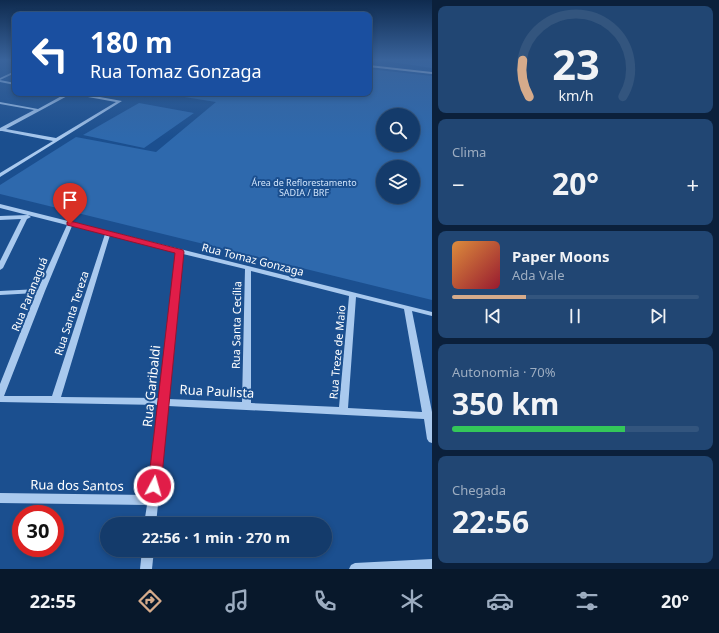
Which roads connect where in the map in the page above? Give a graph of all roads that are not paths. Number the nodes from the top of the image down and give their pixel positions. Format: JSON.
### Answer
{"nodes":[{"id":1,"x":65,"y":96,"type":"edge"},
{"id":2,"x":89,"y":96,"type":"edge"},
{"id":3,"x":0,"y":103,"type":"edge"},
{"id":4,"x":39,"y":110,"type":"junction"},
{"id":5,"x":0,"y":129,"type":"edge"},
{"id":6,"x":57,"y":140,"type":"junction"},
{"id":7,"x":0,"y":175,"type":"edge"},
{"id":8,"x":0,"y":206,"type":"edge"},
{"id":9,"x":41,"y":216,"type":"junction"},
{"id":10,"x":25,"y":217,"type":"junction"},
{"id":11,"x":0,"y":218,"type":"edge"},
{"id":12,"x":70,"y":224,"type":"junction"},
{"id":13,"x":108,"y":233,"type":"junction"},
{"id":14,"x":180,"y":252,"type":"junction"},
{"id":15,"x":0,"y":268,"type":"edge"},
{"id":16,"x":248,"y":268,"type":"junction"},
{"id":17,"x":40,"y":291,"type":"junction"},
{"id":18,"x":0,"y":292,"type":"edge"},
{"id":19,"x":353,"y":294,"type":"junction"},
{"id":20,"x":407,"y":307,"type":"junction"},
{"id":21,"x":432,"y":314,"type":"edge"},
{"id":22,"x":0,"y":395,"type":"edge"},
{"id":23,"x":0,"y":399,"type":"edge"},
{"id":24,"x":55,"y":400,"type":"junction"},
{"id":25,"x":163,"y":402,"type":"junction"},
{"id":26,"x":246,"y":405,"type":"junction"},
{"id":27,"x":342,"y":412,"type":"junction"},
{"id":28,"x":430,"y":416,"type":"edge"},
{"id":29,"x":432,"y":439,"type":"edge"},
{"id":30,"x":0,"y":498,"type":"edge"},
{"id":31,"x":153,"y":500,"type":"junction"},
{"id":32,"x":151,"y":517,"type":"edge"},
{"id":33,"x":147,"y":557,"type":"edge"},
{"id":34,"x":432,"y":565,"type":"edge"},
{"id":35,"x":146,"y":569,"type":"edge"},
{"id":36,"x":355,"y":569,"type":"edge"}],
"edges":[{"from":1,"to":4,"type":"street"},
{"from":2,"to":6,"type":"street"},
{"from":3,"to":4,"type":"street"},
{"from":4,"to":5,"type":"street"},
{"from":5,"to":6,"type":"street"},
{"from":6,"to":7,"type":"street"},
{"from":8,"to":9,"type":"street","name":"Rua Tomaz Gonzaga"},
{"from":9,"to":10,"type":"street"},
{"from":9,"to":12,"type":"street","name":"Rua Tomaz Gonzaga"},
{"from":10,"to":11,"type":"street"},
{"from":10,"to":15,"type":"street"},
{"from":12,"to":13,"type":"street","name":"Rua Tomaz Gonzaga"},
{"from":12,"to":17,"type":"street","name":"Rua Paranaguá"},
{"from":13,"to":14,"type":"street","name":"Rua Tomaz Gonzaga"},
{"from":13,"to":24,"type":"street","name":"Rua Santa Tereza"},
{"from":14,"to":16,"type":"street","name":"Rua Tomaz Gonzaga"},
{"from":14,"to":25,"type":"street","name":"Rua Garibaldi"},
{"from":16,"to":19,"type":"street","name":"Rua Tomaz Gonzaga"},
{"from":16,"to":26,"type":"street","name":"Rua Santa Cecília"},
{"from":17,"to":18,"type":"street"},
{"from":17,"to":22,"type":"street","name":"Rua Paranaguá"},
{"from":19,"to":20,"type":"street","name":"Rua Tomaz Gonzaga"},
{"from":19,"to":27,"type":"street","name":"Rua Treze de Maio"},
{"from":20,"to":21,"type":"street","name":"Rua Tomaz Gonzaga"},
{"from":20,"to":28,"type":"street"},
{"from":23,"to":24,"type":"street","name":"Rua Paulista"},
{"from":24,"to":25,"type":"street","name":"Rua Paulista"},
{"from":25,"to":26,"type":"street","name":"Rua Paulista"},
{"from":25,"to":31,"type":"street","name":"Rua Garibaldi"},
{"from":26,"to":27,"type":"street","name":"Rua Paulista"},
{"from":27,"to":28,"type":"street","name":"Rua Paulista"},
{"from":28,"to":29,"type":"street"},
{"from":30,"to":31,"type":"street","name":"Rua dos Santos"},
{"from":31,"to":32,"type":"street","name":"Rua Garibaldi"},
{"from":33,"to":35,"type":"street"},
{"from":34,"to":36,"type":"street"}]}
